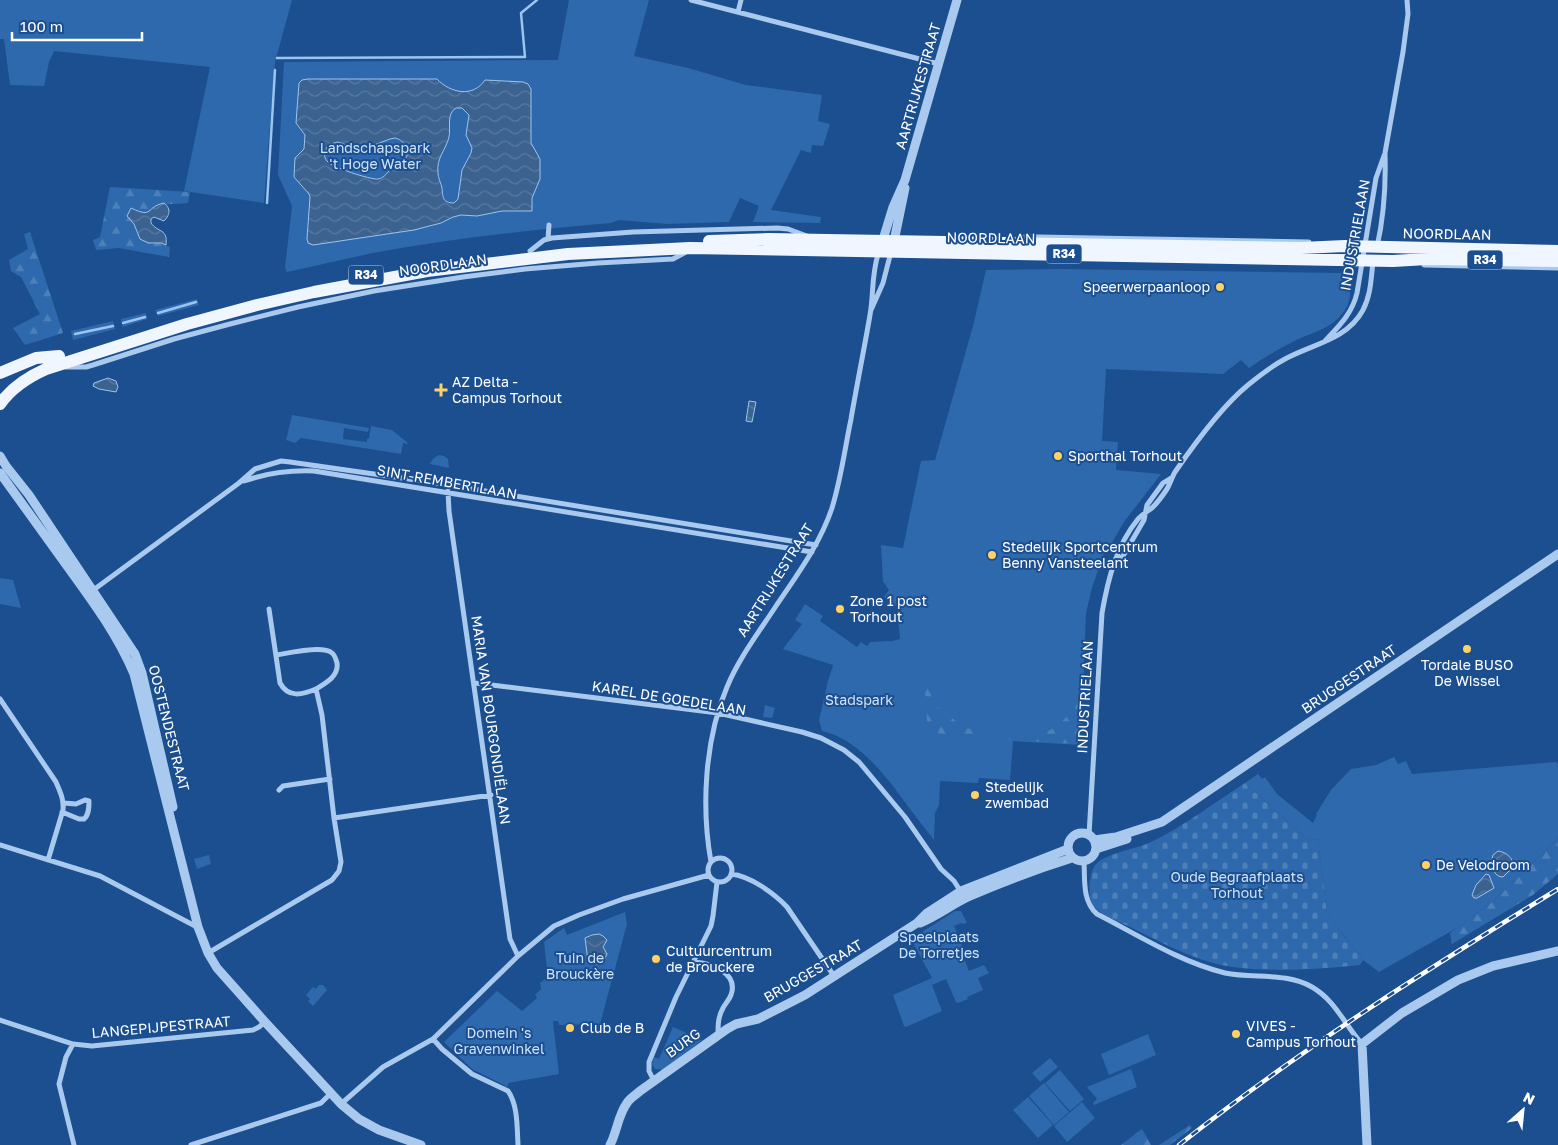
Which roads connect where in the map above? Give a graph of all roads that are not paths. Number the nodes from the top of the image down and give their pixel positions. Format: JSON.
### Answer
{"nodes":[{"id":1,"x":692,"y":0,"type":"edge"},
{"id":2,"x":742,"y":0,"type":"edge"},
{"id":3,"x":957,"y":0,"type":"edge"},
{"id":4,"x":1407,"y":0,"type":"edge"},
{"id":5,"x":738,"y":12,"type":"junction"},
{"id":6,"x":939,"y":64,"type":"junction"},
{"id":7,"x":1385,"y":153,"type":"junction"},
{"id":8,"x":549,"y":225,"type":"dead end"},
{"id":9,"x":548,"y":239,"type":"junction"},
{"id":10,"x":820,"y":240,"type":"junction"},
{"id":11,"x":887,"y":246,"type":"junction"},
{"id":12,"x":530,"y":251,"type":"junction"},
{"id":13,"x":1558,"y":251,"type":"edge"},
{"id":14,"x":1369,"y":254,"type":"junction"},
{"id":15,"x":1412,"y":260,"type":"junction"},
{"id":16,"x":1558,"y":261,"type":"edge"},
{"id":17,"x":1558,"y":268,"type":"edge"},
{"id":18,"x":871,"y":310,"type":"junction"},
{"id":19,"x":1324,"y":341,"type":"junction"},
{"id":20,"x":58,"y":361,"type":"junction"},
{"id":21,"x":0,"y":373,"type":"edge"},
{"id":22,"x":0,"y":387,"type":"edge"},
{"id":23,"x":0,"y":404,"type":"edge"},
{"id":24,"x":0,"y":456,"type":"edge"},
{"id":25,"x":281,"y":461,"type":"junction"},
{"id":26,"x":333,"y":471,"type":"junction"},
{"id":27,"x":282,"y":472,"type":"junction"},
{"id":28,"x":0,"y":473,"type":"edge"},
{"id":29,"x":239,"y":483,"type":"junction"},
{"id":30,"x":448,"y":485,"type":"junction"},
{"id":31,"x":448,"y":493,"type":"junction"},
{"id":32,"x":559,"y":504,"type":"junction"},
{"id":33,"x":558,"y":512,"type":"junction"},
{"id":34,"x":655,"y":519,"type":"junction"},
{"id":35,"x":654,"y":527,"type":"junction"},
{"id":36,"x":721,"y":529,"type":"junction"},
{"id":37,"x":720,"y":538,"type":"junction"},
{"id":38,"x":816,"y":545,"type":"junction"},
{"id":39,"x":812,"y":552,"type":"junction"},
{"id":40,"x":1558,"y":554,"type":"edge"},
{"id":41,"x":91,"y":592,"type":"junction"},
{"id":42,"x":269,"y":609,"type":"dead end"},
{"id":43,"x":277,"y":655,"type":"junction"},
{"id":44,"x":475,"y":683,"type":"junction"},
{"id":45,"x":316,"y":690,"type":"junction"},
{"id":46,"x":0,"y":699,"type":"edge"},
{"id":47,"x":2,"y":706,"type":"edge"},
{"id":48,"x":718,"y":713,"type":"junction"},
{"id":49,"x":330,"y":779,"type":"junction"},
{"id":50,"x":279,"y":790,"type":"dead end"},
{"id":51,"x":490,"y":795,"type":"junction"},
{"id":52,"x":64,"y":803,"type":"junction"},
{"id":53,"x":62,"y":812,"type":"junction"},
{"id":54,"x":334,"y":818,"type":"junction"},
{"id":55,"x":1093,"y":841,"type":"junction"},
{"id":56,"x":0,"y":845,"type":"edge"},
{"id":57,"x":1070,"y":853,"type":"junction"},
{"id":58,"x":48,"y":860,"type":"junction"},
{"id":59,"x":1084,"y":861,"type":"junction"},
{"id":60,"x":711,"y":862,"type":"junction"},
{"id":61,"x":731,"y":874,"type":"junction"},
{"id":62,"x":708,"y":875,"type":"junction"},
{"id":63,"x":717,"y":882,"type":"junction"},
{"id":64,"x":963,"y":894,"type":"junction"},
{"id":65,"x":198,"y":927,"type":"junction"},
{"id":66,"x":1558,"y":951,"type":"edge"},
{"id":67,"x":208,"y":953,"type":"junction"},
{"id":68,"x":518,"y":956,"type":"junction"},
{"id":69,"x":694,"y":962,"type":"junction"},
{"id":70,"x":834,"y":976,"type":"junction"},
{"id":71,"x":0,"y":1020,"type":"edge"},
{"id":72,"x":265,"y":1022,"type":"junction"},
{"id":73,"x":718,"y":1034,"type":"junction"},
{"id":74,"x":433,"y":1039,"type":"junction"},
{"id":75,"x":73,"y":1044,"type":"junction"},
{"id":76,"x":1362,"y":1044,"type":"junction"},
{"id":77,"x":654,"y":1081,"type":"junction"},
{"id":78,"x":331,"y":1093,"type":"junction"},
{"id":79,"x":342,"y":1104,"type":"junction"},
{"id":80,"x":401,"y":1142,"type":"edge"},
{"id":81,"x":74,"y":1145,"type":"edge"},
{"id":82,"x":191,"y":1145,"type":"edge"},
{"id":83,"x":421,"y":1145,"type":"edge"},
{"id":84,"x":518,"y":1145,"type":"edge"},
{"id":85,"x":610,"y":1145,"type":"edge"},
{"id":86,"x":1367,"y":1145,"type":"edge"}],
"edges":[{"from":1,"to":5,"type":"street"},
{"from":2,"to":5,"type":"street"},
{"from":3,"to":6,"type":"street","name":"AARTRIJKESTRAAT"},
{"from":4,"to":7,"type":"street","name":"INDUSTRIELAAN"},
{"from":5,"to":6,"type":"street"},
{"from":6,"to":11,"type":"street","name":"AARTRIJKESTRAAT"},
{"from":7,"to":14,"type":"street","name":"INDUSTRIELAAN"},
{"from":7,"to":14,"type":"street","name":"INDUSTRIELAAN"},
{"from":8,"to":9,"type":"street"},
{"from":9,"to":10,"type":"street","name":"NOORDLAAN"},
{"from":9,"to":12,"type":"street","name":"NOORDLAAN"},
{"from":10,"to":11,"type":"main road","name":"NOORDLAAN","number":"R34"},
{"from":10,"to":12,"type":"main road","name":"NOORDLAAN","number":"R34"},
{"from":11,"to":14,"type":"main road","name":"NOORDLAAN","number":"R34"},
{"from":11,"to":14,"type":"main road","name":"NOORDLAAN","number":"R34"},
{"from":11,"to":18,"type":"street","name":"AARTRIJKESTRAAT"},
{"from":11,"to":18,"type":"street","name":"AARTRIJKESTRAAT"},
{"from":11,"to":20,"type":"main road","name":"NOORDLAAN","number":"R34"},
{"from":12,"to":20,"type":"main road","name":"NOORDLAAN","number":"R34"},
{"from":13,"to":14,"type":"main road","name":"NOORDLAAN","number":"R34"},
{"from":14,"to":15,"type":"main road","name":"NOORDLAAN","number":"R34"},
{"from":14,"to":19,"type":"street","name":"INDUSTRIELAAN"},
{"from":14,"to":19,"type":"street","name":"INDUSTRIELAAN"},
{"from":15,"to":16,"type":"main road","name":"NOORDLAAN","number":"R34"},
{"from":15,"to":17,"type":"street","name":"NOORDLAAN"},
{"from":18,"to":38,"type":"street","name":"AARTRIJKESTRAAT"},
{"from":19,"to":55,"type":"street","name":"INDUSTRIELAAN"},
{"from":20,"to":21,"type":"main road","number":"R34"},
{"from":20,"to":22,"type":"main road","name":"NOORDLAAN","number":"R34"},
{"from":20,"to":23,"type":"main road","name":"NOORDLAAN","number":"R34"},
{"from":24,"to":41,"type":"street","name":"OOSTENDESTRAAT"},
{"from":25,"to":26,"type":"street","name":"SINT-REMBERTLAAN"},
{"from":25,"to":27,"type":"street"},
{"from":25,"to":29,"type":"street","name":"SINT-REMBERTLAAN"},
{"from":26,"to":27,"type":"street","name":"SINT-REMBERTLAAN"},
{"from":26,"to":30,"type":"street","name":"SINT-REMBERTLAAN"},
{"from":26,"to":31,"type":"street","name":"SINT-REMBERTLAAN"},
{"from":27,"to":29,"type":"street","name":"SINT-REMBERTLAAN"},
{"from":28,"to":41,"type":"street","name":"OOSTENDESTRAAT"},
{"from":29,"to":41,"type":"street","name":"SINT-REMBERTLAAN"},
{"from":30,"to":31,"type":"street","name":"MARIA VAN BOURGONDIËLAAN"},
{"from":30,"to":32,"type":"street","name":"SINT-REMBERTLAAN"},
{"from":31,"to":33,"type":"street","name":"SINT-REMBERTLAAN"},
{"from":31,"to":44,"type":"street","name":"MARIA VAN BOURGONDIËLAAN"},
{"from":32,"to":33,"type":"street"},
{"from":32,"to":34,"type":"street","name":"SINT-REMBERTLAAN"},
{"from":33,"to":35,"type":"street","name":"SINT-REMBERTLAAN"},
{"from":34,"to":35,"type":"street"},
{"from":34,"to":36,"type":"street","name":"SINT-REMBERTLAAN"},
{"from":35,"to":37,"type":"street","name":"SINT-REMBERTLAAN"},
{"from":36,"to":37,"type":"street"},
{"from":36,"to":38,"type":"street","name":"SINT-REMBERTLAAN"},
{"from":37,"to":39,"type":"street","name":"SINT-REMBERTLAAN"},
{"from":38,"to":39,"type":"street","name":"AARTRIJKESTRAAT"},
{"from":39,"to":48,"type":"street","name":"AARTRIJKESTRAAT"},
{"from":40,"to":55,"type":"street","name":"BRUGGESTRAAT"},
{"from":41,"to":65,"type":"street","name":"OOSTENDESTRAAT"},
{"from":42,"to":43,"type":"street"},
{"from":43,"to":45,"type":"street"},
{"from":43,"to":45,"type":"street"},
{"from":44,"to":48,"type":"street","name":"KAREL DE GOEDELAAN"},
{"from":44,"to":51,"type":"street","name":"MARIA VAN BOURGONDIËLAAN"},
{"from":45,"to":49,"type":"street"},
{"from":46,"to":47,"type":"street"},
{"from":47,"to":52,"type":"street"},
{"from":48,"to":60,"type":"street","name":"AARTRIJKESTRAAT"},
{"from":48,"to":64,"type":"street","name":"KAREL DE GOEDELAAN"},
{"from":49,"to":50,"type":"street"},
{"from":49,"to":54,"type":"street"},
{"from":51,"to":54,"type":"street"},
{"from":51,"to":68,"type":"street","name":"MARIA VAN BOURGONDIËLAAN"},
{"from":52,"to":53,"type":"street"},
{"from":52,"to":53,"type":"street"},
{"from":53,"to":58,"type":"street"},
{"from":54,"to":67,"type":"street"},
{"from":55,"to":57,"type":"street"},
{"from":55,"to":59,"type":"street"},
{"from":56,"to":58,"type":"street"},
{"from":57,"to":59,"type":"street"},
{"from":57,"to":64,"type":"street","name":"BRUGGESTRAAT"},
{"from":58,"to":65,"type":"street"},
{"from":59,"to":76,"type":"street"},
{"from":60,"to":61,"type":"street"},
{"from":60,"to":62,"type":"street"},
{"from":61,"to":63,"type":"street"},
{"from":61,"to":70,"type":"street"},
{"from":62,"to":63,"type":"street"},
{"from":62,"to":68,"type":"street"},
{"from":63,"to":69,"type":"street"},
{"from":64,"to":70,"type":"street","name":"BRUGGESTRAAT"},
{"from":65,"to":67,"type":"street","name":"OOSTENDESTRAAT"},
{"from":66,"to":76,"type":"street"},
{"from":67,"to":72,"type":"street","name":"OOSTENDESTRAAT"},
{"from":68,"to":74,"type":"street"},
{"from":69,"to":73,"type":"street","name":"BURG"},
{"from":69,"to":77,"type":"street","name":"BURG"},
{"from":70,"to":73,"type":"street","name":"BRUGGESTRAAT"},
{"from":71,"to":75,"type":"street","name":"LANGEPIJPESTRAAT"},
{"from":72,"to":75,"type":"street","name":"LANGEPIJPESTRAAT"},
{"from":72,"to":78,"type":"street","name":"OOSTENDESTRAAT"},
{"from":73,"to":77,"type":"street","name":"BURG"},
{"from":74,"to":79,"type":"street"},
{"from":74,"to":84,"type":"street"},
{"from":75,"to":81,"type":"street"},
{"from":76,"to":86,"type":"street"},
{"from":77,"to":85,"type":"street","name":"BURG"},
{"from":78,"to":79,"type":"street","name":"OOSTENDESTRAAT"},
{"from":78,"to":82,"type":"street"},
{"from":79,"to":80,"type":"street","name":"OOSTENDESTRAAT"},
{"from":80,"to":83,"type":"street","name":"OOSTENDESTRAAT"}]}
